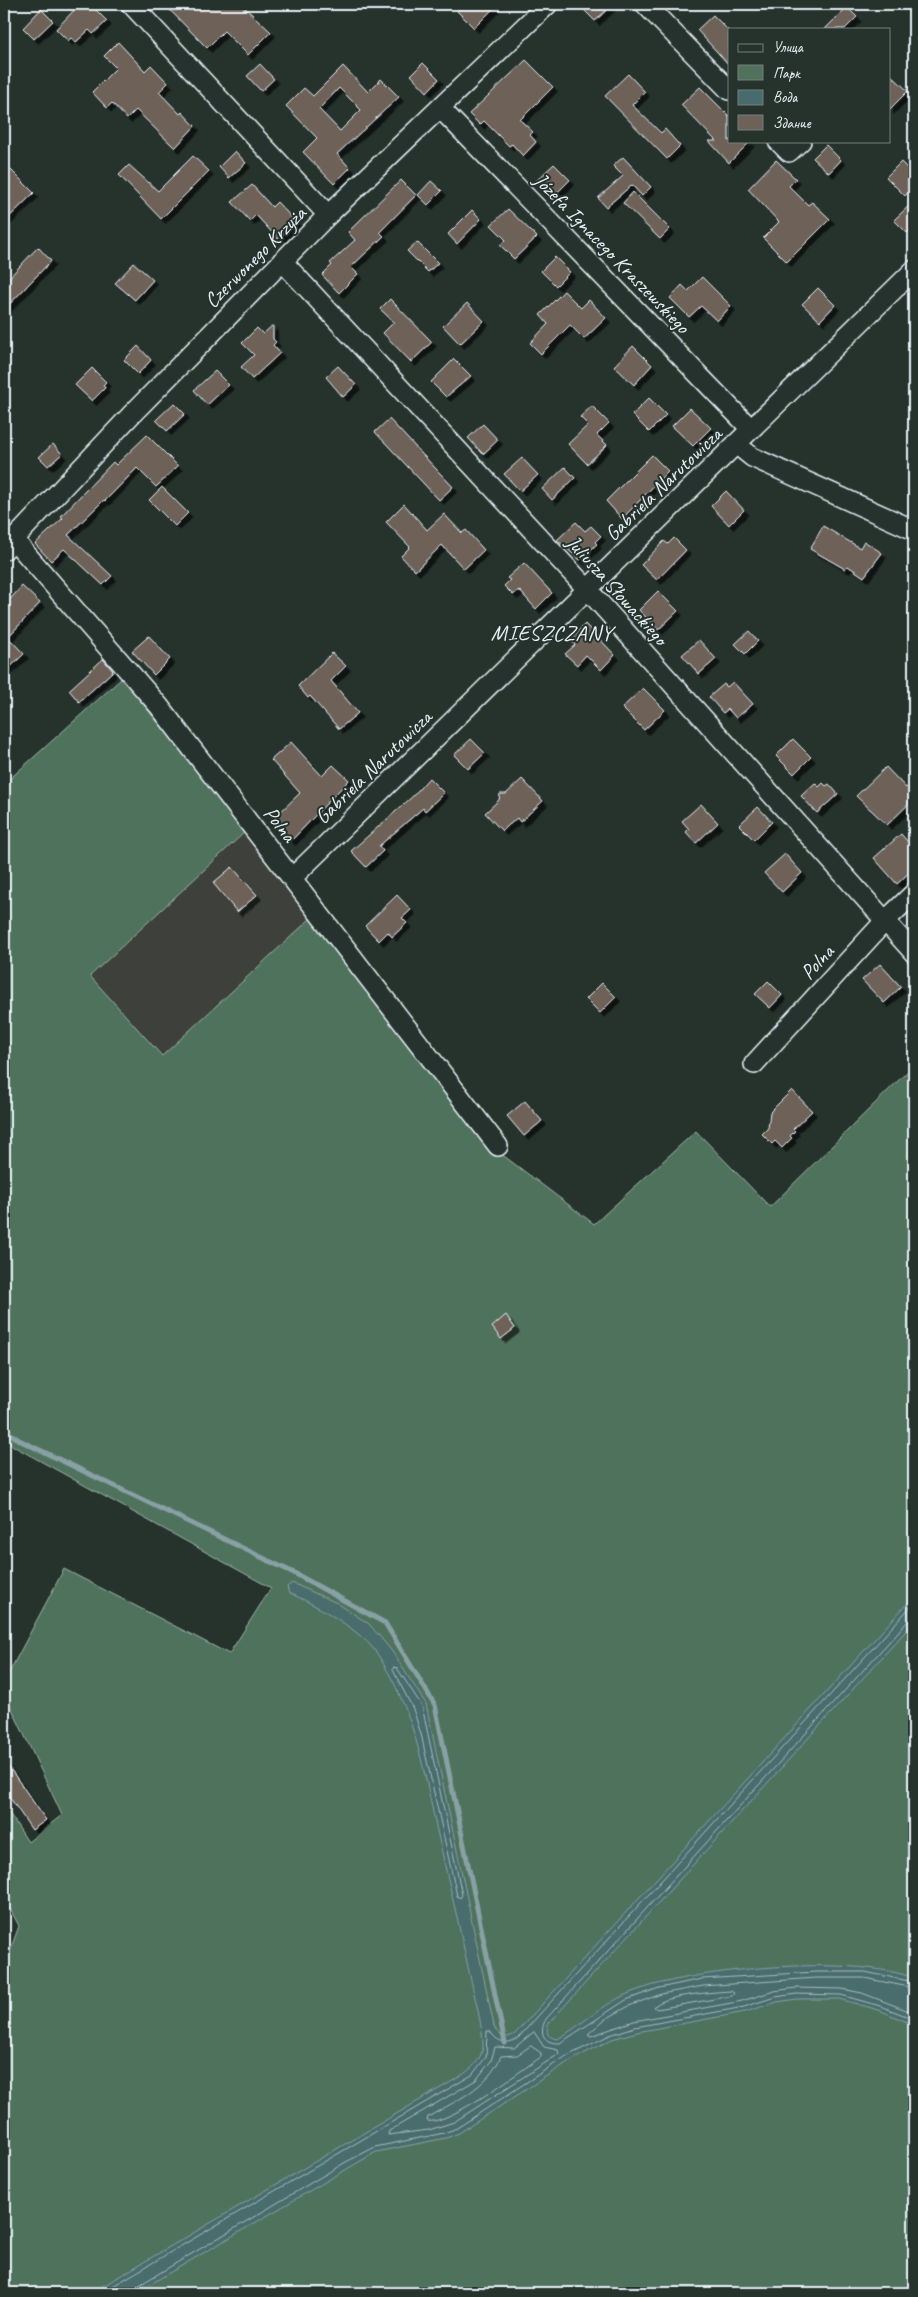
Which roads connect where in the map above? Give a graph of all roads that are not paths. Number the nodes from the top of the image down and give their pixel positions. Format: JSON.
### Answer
{"nodes":[{"id":1,"x":131,"y":4,"type":"edge"},
{"id":2,"x":548,"y":4,"type":"edge"},
{"id":3,"x":645,"y":4,"type":"edge"},
{"id":4,"x":728,"y":89,"type":"edge"},
{"id":5,"x":440,"y":108,"type":"junction"},
{"id":6,"x":779,"y":142,"type":"edge"},
{"id":7,"x":800,"y":142,"type":"edge"},
{"id":8,"x":328,"y":215,"type":"junction"},
{"id":9,"x":282,"y":262,"type":"junction"},
{"id":10,"x":914,"y":270,"type":"edge"},
{"id":11,"x":751,"y":429,"type":"junction"},
{"id":12,"x":736,"y":444,"type":"junction"},
{"id":13,"x":914,"y":530,"type":"edge"},
{"id":14,"x":9,"y":545,"type":"edge"},
{"id":15,"x":588,"y":590,"type":"junction"},
{"id":16,"x":292,"y":877,"type":"junction"},
{"id":17,"x":914,"y":893,"type":"edge"},
{"id":18,"x":884,"y":922,"type":"junction"},
{"id":19,"x":914,"y":953,"type":"edge"},
{"id":20,"x":754,"y":1064,"type":"dead end"},
{"id":21,"x":498,"y":1146,"type":"dead end"}],
"edges":[{"from":1,"to":8,"type":"street"},
{"from":2,"to":5,"type":"street","name":"Czerwonego Krzyża"},
{"from":3,"to":4,"type":"street"},
{"from":5,"to":8,"type":"street","name":"Czerwonego Krzyża"},
{"from":5,"to":11,"type":"street","name":"Józefa Ignacego Kraszewskiego"},
{"from":6,"to":7,"type":"street"},
{"from":8,"to":9,"type":"street","name":"Czerwonego Krzyża"},
{"from":9,"to":14,"type":"street","name":"Czerwonego Krzyża"},
{"from":9,"to":15,"type":"street","name":"Juliusza Słowackiego"},
{"from":10,"to":11,"type":"street","name":"Gabriela Narutowicza"},
{"from":11,"to":12,"type":"street","name":"Gabriela Narutowicza"},
{"from":12,"to":13,"type":"street"},
{"from":12,"to":15,"type":"street","name":"Gabriela Narutowicza"},
{"from":14,"to":16,"type":"street","name":"Polna"},
{"from":15,"to":16,"type":"street","name":"Gabriela Narutowicza"},
{"from":15,"to":18,"type":"street","name":"Juliusza Słowackiego"},
{"from":16,"to":21,"type":"street","name":"Polna"},
{"from":17,"to":18,"type":"street","name":"Polna"},
{"from":18,"to":19,"type":"street","name":"Juliusza Słowackiego"},
{"from":18,"to":20,"type":"street","name":"Polna"}]}
